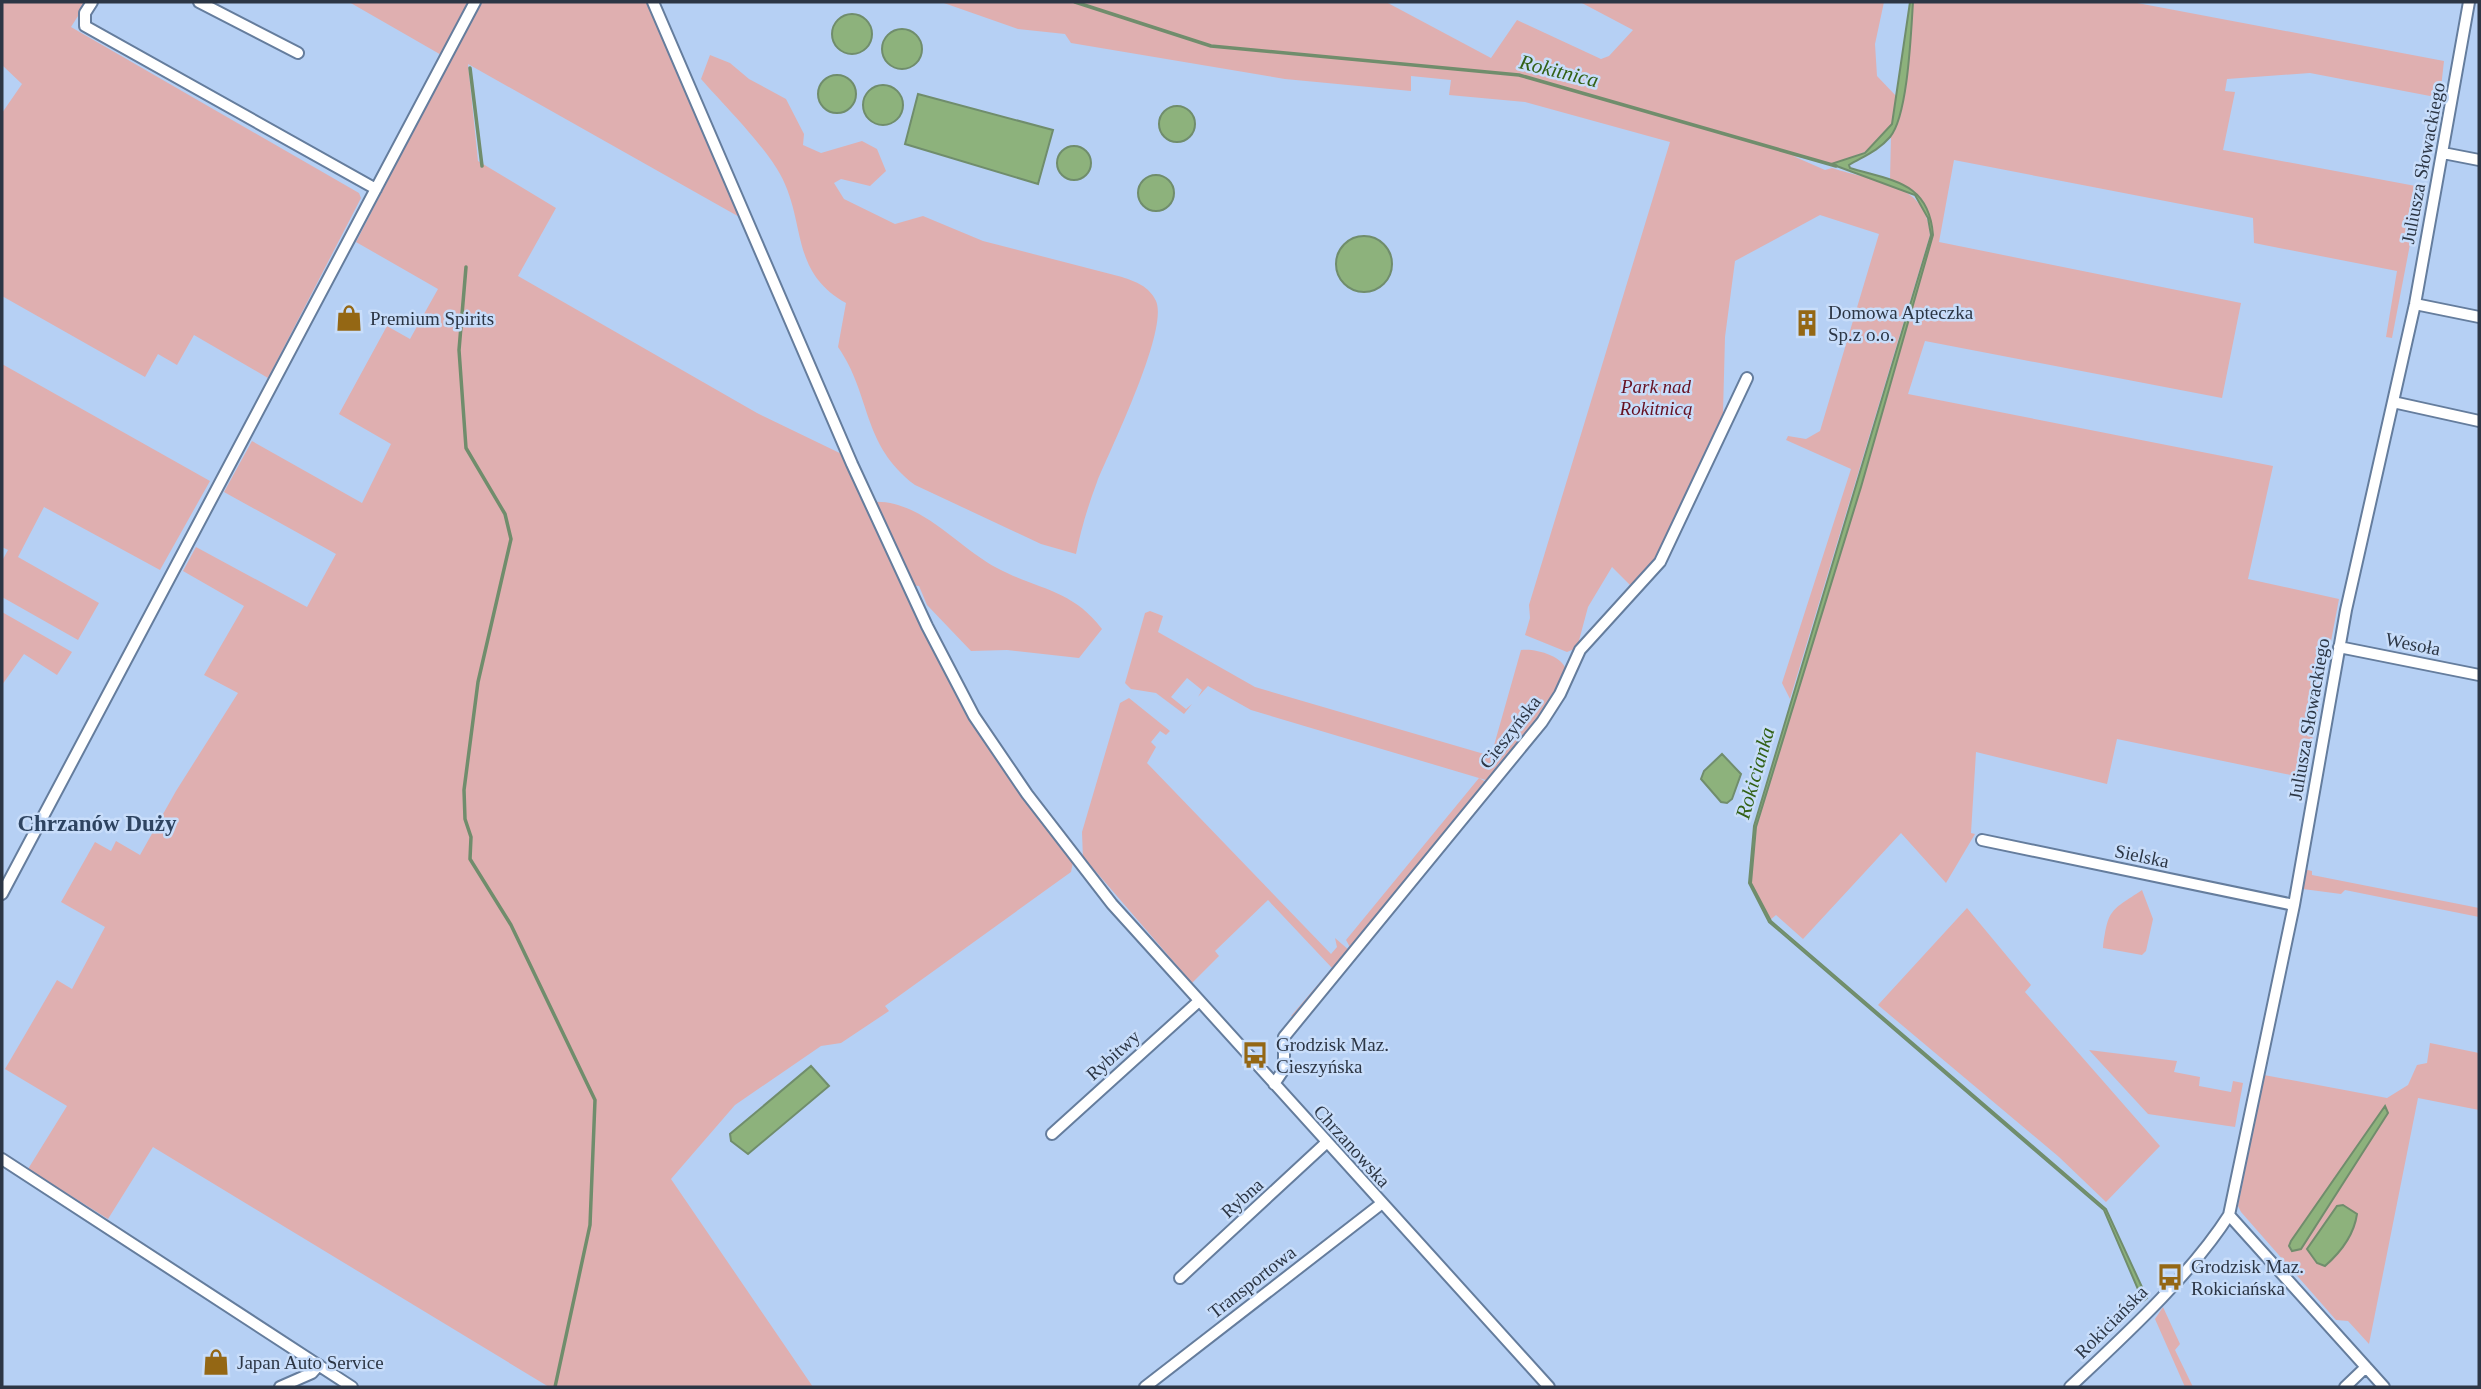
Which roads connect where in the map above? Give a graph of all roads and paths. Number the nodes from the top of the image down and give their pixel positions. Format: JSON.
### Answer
{"nodes":[{"id":1,"x":92,"y":2,"type":"edge"},
{"id":2,"x":199,"y":2,"type":"edge"},
{"id":3,"x":475,"y":2,"type":"edge"},
{"id":4,"x":653,"y":2,"type":"edge"},
{"id":5,"x":2469,"y":2,"type":"edge"},
{"id":6,"x":298,"y":53,"type":"dead end"},
{"id":7,"x":2443,"y":153,"type":"junction"},
{"id":8,"x":2479,"y":160,"type":"edge"},
{"id":9,"x":376,"y":189,"type":"junction"},
{"id":10,"x":2415,"y":304,"type":"junction"},
{"id":11,"x":2479,"y":317,"type":"edge"},
{"id":12,"x":1747,"y":378,"type":"dead end"},
{"id":13,"x":2393,"y":402,"type":"junction"},
{"id":14,"x":2479,"y":421,"type":"edge"},
{"id":15,"x":2339,"y":647,"type":"junction"},
{"id":16,"x":2479,"y":675,"type":"edge"},
{"id":17,"x":1982,"y":841,"type":"dead end"},
{"id":18,"x":2,"y":894,"type":"edge"},
{"id":19,"x":2294,"y":905,"type":"junction"},
{"id":20,"x":1199,"y":1001,"type":"junction"},
{"id":21,"x":1274,"y":1084,"type":"junction"},
{"id":22,"x":1052,"y":1134,"type":"dead end"},
{"id":23,"x":1326,"y":1143,"type":"junction"},
{"id":24,"x":2,"y":1159,"type":"edge"},
{"id":25,"x":1381,"y":1204,"type":"junction"},
{"id":26,"x":2230,"y":1215,"type":"junction"},
{"id":27,"x":1180,"y":1278,"type":"dead end"},
{"id":28,"x":319,"y":1365,"type":"junction"},
{"id":29,"x":2366,"y":1367,"type":"junction"},
{"id":30,"x":280,"y":1387,"type":"edge"},
{"id":31,"x":352,"y":1387,"type":"edge"},
{"id":32,"x":1145,"y":1387,"type":"edge"},
{"id":33,"x":1549,"y":1387,"type":"edge"},
{"id":34,"x":2070,"y":1387,"type":"edge"},
{"id":35,"x":2345,"y":1387,"type":"edge"},
{"id":36,"x":2384,"y":1387,"type":"edge"}],
"edges":[{"from":1,"to":9,"type":"street"},
{"from":2,"to":6,"type":"street"},
{"from":3,"to":9,"type":"street"},
{"from":4,"to":20,"type":"street","name":"Chrzanowska"},
{"from":5,"to":7,"type":"street","name":"Juliusza Słowackiego"},
{"from":7,"to":8,"type":"street"},
{"from":7,"to":10,"type":"street","name":"Juliusza Słowackiego"},
{"from":9,"to":18,"type":"street"},
{"from":10,"to":11,"type":"street"},
{"from":10,"to":13,"type":"street","name":"Juliusza Słowackiego"},
{"from":12,"to":21,"type":"street","name":"Cieszyńska"},
{"from":13,"to":14,"type":"street"},
{"from":13,"to":15,"type":"street","name":"Juliusza Słowackiego"},
{"from":15,"to":16,"type":"street","name":"Wesoła"},
{"from":15,"to":19,"type":"street","name":"Juliusza Słowackiego"},
{"from":17,"to":19,"type":"street","name":"Sielska"},
{"from":19,"to":26,"type":"street","name":"Juliusza Słowackiego"},
{"from":20,"to":21,"type":"street","name":"Chrzanowska"},
{"from":20,"to":22,"type":"street","name":"Rybitwy"},
{"from":21,"to":23,"type":"street","name":"Chrzanowska"},
{"from":23,"to":25,"type":"street","name":"Chrzanowska"},
{"from":23,"to":27,"type":"street","name":"Rybna"},
{"from":24,"to":28,"type":"street"},
{"from":25,"to":32,"type":"street","name":"Transportowa"},
{"from":25,"to":33,"type":"street","name":"Chrzanowska"},
{"from":26,"to":29,"type":"street"},
{"from":26,"to":34,"type":"street","name":"Rokiciańska"},
{"from":28,"to":30,"type":"street"},
{"from":28,"to":31,"type":"street"},
{"from":29,"to":35,"type":"street"},
{"from":29,"to":36,"type":"street"}]}
